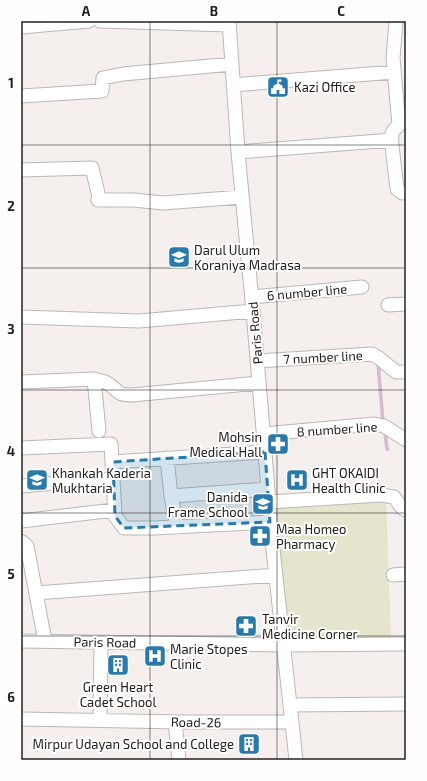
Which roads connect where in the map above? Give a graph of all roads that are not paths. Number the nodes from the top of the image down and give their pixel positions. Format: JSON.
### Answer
{"nodes":[{"id":1,"x":90,"y":21,"type":"edge"},
{"id":2,"x":100,"y":21,"type":"edge"},
{"id":3,"x":396,"y":21,"type":"edge"},
{"id":4,"x":229,"y":23,"type":"edge"},
{"id":5,"x":21,"y":27,"type":"edge"},
{"id":6,"x":400,"y":58,"type":"edge"},
{"id":7,"x":232,"y":64,"type":"junction"},
{"id":8,"x":394,"y":72,"type":"junction"},
{"id":9,"x":233,"y":85,"type":"junction"},
{"id":10,"x":21,"y":96,"type":"edge"},
{"id":11,"x":402,"y":124,"type":"edge"},
{"id":12,"x":392,"y":140,"type":"junction"},
{"id":13,"x":238,"y":152,"type":"junction"},
{"id":14,"x":21,"y":170,"type":"edge"},
{"id":15,"x":402,"y":192,"type":"edge"},
{"id":16,"x":242,"y":197,"type":"junction"},
{"id":17,"x":362,"y":287,"type":"dead end"},
{"id":18,"x":252,"y":297,"type":"junction"},
{"id":19,"x":406,"y":304,"type":"edge"},
{"id":20,"x":388,"y":305,"type":"dead end"},
{"id":21,"x":253,"y":311,"type":"junction"},
{"id":22,"x":21,"y":317,"type":"edge"},
{"id":23,"x":257,"y":361,"type":"junction"},
{"id":24,"x":406,"y":372,"type":"edge"},
{"id":25,"x":94,"y":379,"type":"junction"},
{"id":26,"x":21,"y":382,"type":"edge"},
{"id":27,"x":259,"y":383,"type":"junction"},
{"id":28,"x":99,"y":431,"type":"dead end"},
{"id":29,"x":264,"y":434,"type":"junction"},
{"id":30,"x":406,"y":440,"type":"edge"},
{"id":31,"x":21,"y":448,"type":"edge"},
{"id":32,"x":265,"y":452,"type":"junction"},
{"id":33,"x":167,"y":458,"type":"junction"},
{"id":34,"x":112,"y":462,"type":"junction"},
{"id":35,"x":113,"y":478,"type":"junction"},
{"id":36,"x":21,"y":486,"type":"edge"},
{"id":37,"x":269,"y":495,"type":"junction"},
{"id":38,"x":171,"y":496,"type":"junction"},
{"id":39,"x":114,"y":510,"type":"junction"},
{"id":40,"x":406,"y":510,"type":"edge"},
{"id":41,"x":21,"y":521,"type":"edge"},
{"id":42,"x":270,"y":522,"type":"junction"},
{"id":43,"x":176,"y":526,"type":"junction"},
{"id":44,"x":21,"y":541,"type":"edge"},
{"id":45,"x":406,"y":574,"type":"edge"},
{"id":46,"x":276,"y":575,"type":"junction"},
{"id":47,"x":393,"y":575,"type":"dead end"},
{"id":48,"x":36,"y":593,"type":"junction"},
{"id":49,"x":21,"y":641,"type":"edge"},
{"id":50,"x":45,"y":642,"type":"junction"},
{"id":51,"x":101,"y":642,"type":"junction"},
{"id":52,"x":406,"y":644,"type":"edge"},
{"id":53,"x":284,"y":645,"type":"junction"},
{"id":54,"x":406,"y":704,"type":"edge"},
{"id":55,"x":290,"y":705,"type":"junction"},
{"id":56,"x":21,"y":718,"type":"edge"},
{"id":57,"x":100,"y":719,"type":"junction"},
{"id":58,"x":175,"y":722,"type":"junction"},
{"id":59,"x":292,"y":722,"type":"junction"},
{"id":60,"x":179,"y":760,"type":"edge"},
{"id":61,"x":296,"y":760,"type":"edge"}],
"edges":[{"from":1,"to":5,"type":"street"},
{"from":2,"to":4,"type":"street"},
{"from":3,"to":6,"type":"street"},
{"from":4,"to":7,"type":"street","name":"Paris Road"},
{"from":6,"to":8,"type":"street"},
{"from":7,"to":9,"type":"street","name":"Paris Road"},
{"from":7,"to":10,"type":"street"},
{"from":8,"to":9,"type":"street"},
{"from":8,"to":11,"type":"street"},
{"from":9,"to":13,"type":"street","name":"Paris Road"},
{"from":11,"to":12,"type":"street"},
{"from":12,"to":13,"type":"street"},
{"from":12,"to":15,"type":"street"},
{"from":13,"to":16,"type":"street","name":"Paris Road"},
{"from":14,"to":16,"type":"street"},
{"from":16,"to":18,"type":"street","name":"Paris Road"},
{"from":17,"to":18,"type":"street","name":"6 number line"},
{"from":18,"to":21,"type":"street","name":"Paris Road"},
{"from":19,"to":20,"type":"street"},
{"from":21,"to":22,"type":"street"},
{"from":21,"to":23,"type":"street","name":"Paris Road"},
{"from":23,"to":24,"type":"street","name":"7 number line"},
{"from":23,"to":27,"type":"street","name":"Paris Road"},
{"from":25,"to":26,"type":"street"},
{"from":25,"to":27,"type":"street"},
{"from":25,"to":28,"type":"street"},
{"from":27,"to":29,"type":"street","name":"Paris Road"},
{"from":29,"to":30,"type":"street","name":"8 number line"},
{"from":29,"to":32,"type":"street","name":"Paris Road"},
{"from":31,"to":34,"type":"street"},
{"from":32,"to":33,"type":"street"},
{"from":32,"to":37,"type":"street","name":"Paris Road"},
{"from":33,"to":34,"type":"street"},
{"from":33,"to":38,"type":"street"},
{"from":34,"to":35,"type":"street"},
{"from":35,"to":36,"type":"street"},
{"from":35,"to":39,"type":"street"},
{"from":37,"to":38,"type":"street"},
{"from":37,"to":40,"type":"street"},
{"from":37,"to":42,"type":"street","name":"Paris Road"},
{"from":38,"to":43,"type":"street"},
{"from":39,"to":41,"type":"street"},
{"from":39,"to":43,"type":"street"},
{"from":42,"to":43,"type":"street"},
{"from":42,"to":46,"type":"street","name":"Paris Road"},
{"from":44,"to":48,"type":"street"},
{"from":45,"to":47,"type":"street"},
{"from":46,"to":48,"type":"street"},
{"from":46,"to":53,"type":"street","name":"Paris Road"},
{"from":48,"to":50,"type":"street"},
{"from":49,"to":50,"type":"street","name":"Paris Road"},
{"from":50,"to":51,"type":"street","name":"Paris Road"},
{"from":51,"to":53,"type":"street","name":"Paris Road"},
{"from":51,"to":57,"type":"street"},
{"from":52,"to":53,"type":"street","name":"Paris Road"},
{"from":53,"to":55,"type":"street","name":"Paris Road"},
{"from":54,"to":55,"type":"street"},
{"from":55,"to":59,"type":"street","name":"Paris Road"},
{"from":56,"to":57,"type":"street","name":"Road-26"},
{"from":57,"to":58,"type":"street","name":"Road-26"},
{"from":58,"to":59,"type":"street","name":"Road-26"},
{"from":58,"to":60,"type":"street"},
{"from":59,"to":61,"type":"street","name":"Paris Road"}]}
